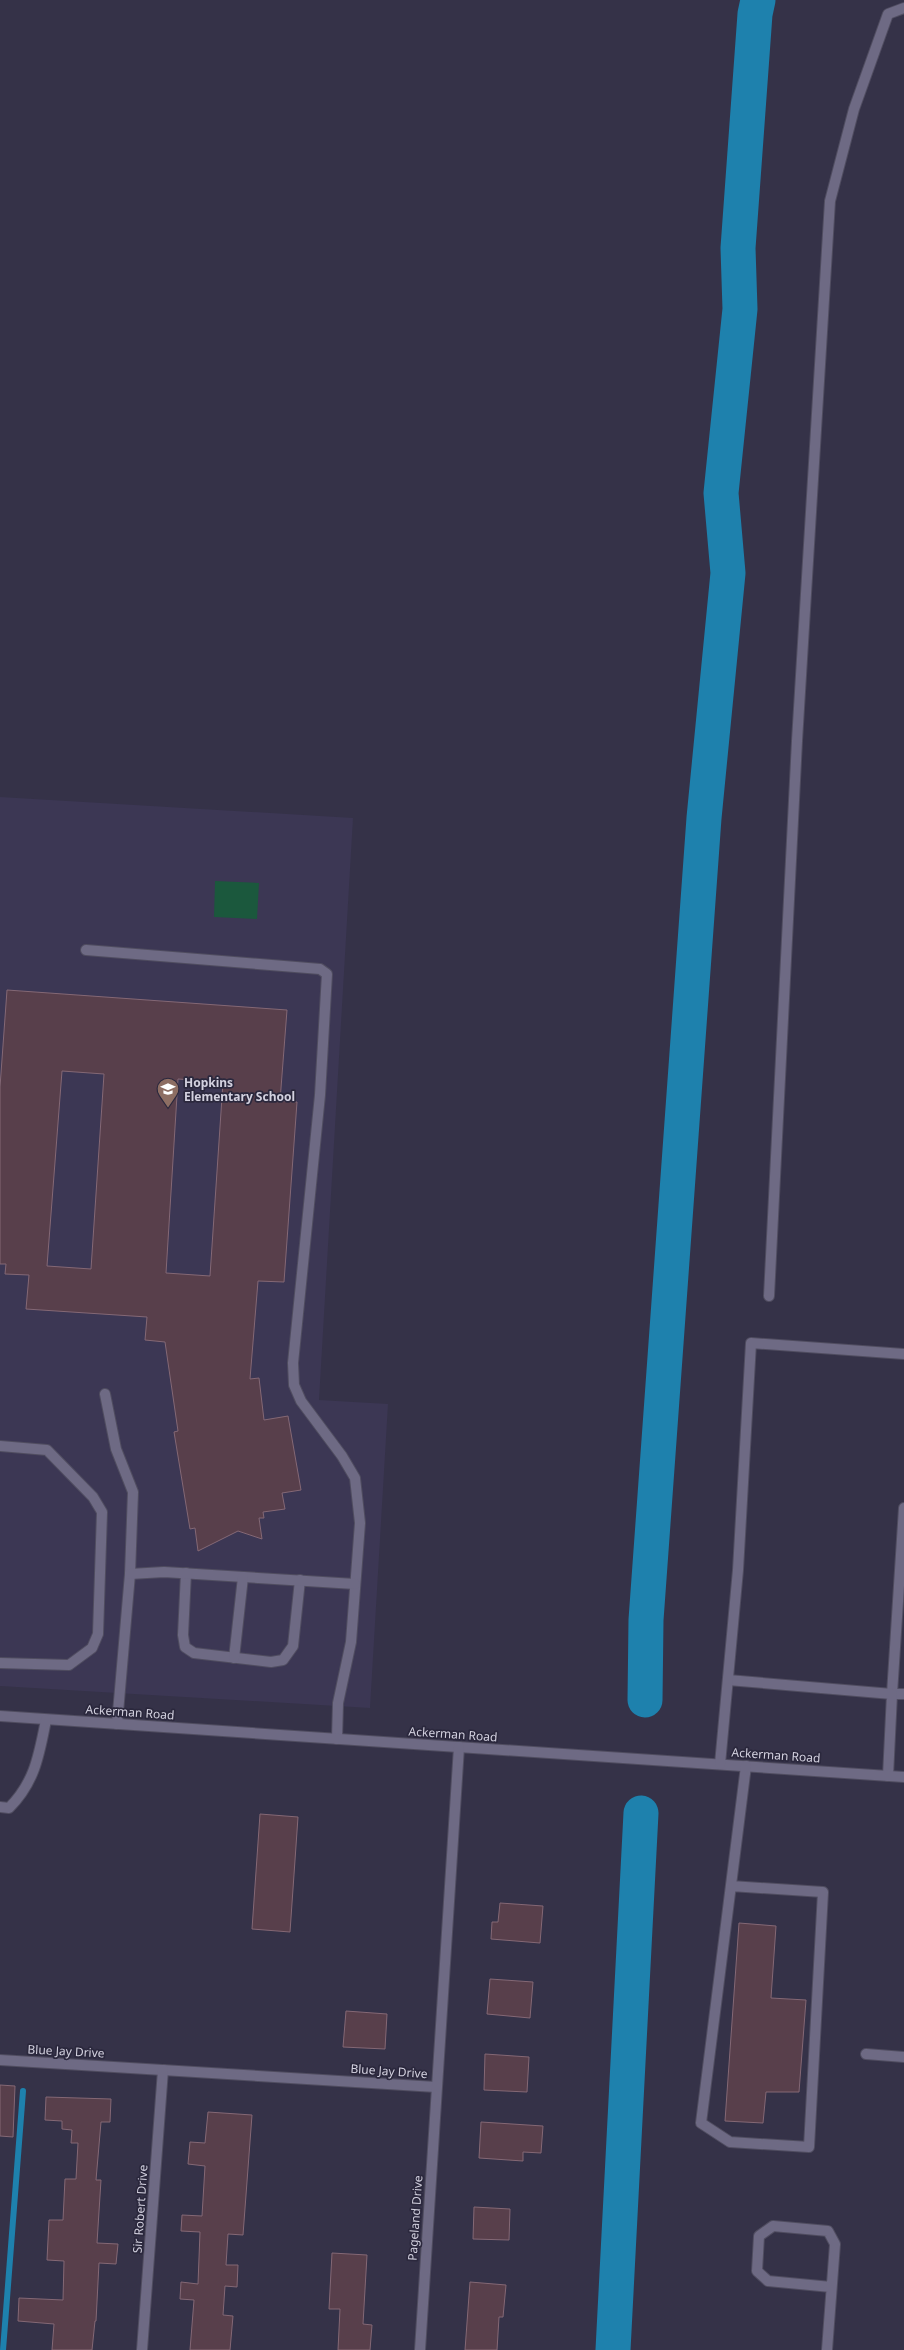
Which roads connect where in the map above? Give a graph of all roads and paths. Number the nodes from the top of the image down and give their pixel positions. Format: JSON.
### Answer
{"nodes":[{"id":1,"x":904,"y":8,"type":"edge"},
{"id":2,"x":86,"y":950,"type":"dead end"},
{"id":3,"x":769,"y":1296,"type":"dead end"},
{"id":4,"x":904,"y":1354,"type":"edge"},
{"id":5,"x":104,"y":1394,"type":"dead end"},
{"id":6,"x":0,"y":1446,"type":"edge"},
{"id":7,"x":904,"y":1508,"type":"edge"},
{"id":8,"x":186,"y":1573,"type":"junction"},
{"id":9,"x":130,"y":1574,"type":"junction"},
{"id":10,"x":243,"y":1577,"type":"junction"},
{"id":11,"x":300,"y":1580,"type":"junction"},
{"id":12,"x":355,"y":1584,"type":"junction"},
{"id":13,"x":234,"y":1658,"type":"junction"},
{"id":14,"x":0,"y":1663,"type":"edge"},
{"id":15,"x":728,"y":1680,"type":"junction"},
{"id":16,"x":892,"y":1694,"type":"junction"},
{"id":17,"x":904,"y":1694,"type":"edge"},
{"id":18,"x":0,"y":1716,"type":"edge"},
{"id":19,"x":46,"y":1720,"type":"junction"},
{"id":20,"x":116,"y":1724,"type":"junction"},
{"id":21,"x":337,"y":1739,"type":"junction"},
{"id":22,"x":458,"y":1747,"type":"junction"},
{"id":23,"x":720,"y":1764,"type":"junction"},
{"id":24,"x":746,"y":1766,"type":"junction"},
{"id":25,"x":888,"y":1776,"type":"junction"},
{"id":26,"x":904,"y":1777,"type":"edge"},
{"id":27,"x":0,"y":1807,"type":"edge"},
{"id":28,"x":731,"y":1886,"type":"junction"},
{"id":29,"x":866,"y":2054,"type":"dead end"},
{"id":30,"x":904,"y":2057,"type":"edge"},
{"id":31,"x":0,"y":2060,"type":"edge"},
{"id":32,"x":163,"y":2070,"type":"junction"},
{"id":33,"x":436,"y":2088,"type":"junction"},
{"id":34,"x":831,"y":2287,"type":"junction"},
{"id":35,"x":142,"y":2350,"type":"edge"},
{"id":36,"x":420,"y":2350,"type":"edge"},
{"id":37,"x":827,"y":2350,"type":"edge"}],
"edges":[{"from":1,"to":3,"type":"street"},
{"from":2,"to":12,"type":"street"},
{"from":4,"to":15,"type":"street"},
{"from":5,"to":9,"type":"street"},
{"from":6,"to":14,"type":"street"},
{"from":7,"to":16,"type":"street"},
{"from":8,"to":9,"type":"street"},
{"from":8,"to":10,"type":"street"},
{"from":8,"to":13,"type":"street"},
{"from":9,"to":20,"type":"street"},
{"from":10,"to":11,"type":"street"},
{"from":10,"to":13,"type":"street"},
{"from":11,"to":12,"type":"street"},
{"from":11,"to":13,"type":"street"},
{"from":12,"to":21,"type":"street"},
{"from":15,"to":16,"type":"street"},
{"from":15,"to":23,"type":"street"},
{"from":16,"to":17,"type":"street"},
{"from":16,"to":25,"type":"street"},
{"from":18,"to":19,"type":"street","name":"Ackerman Road"},
{"from":19,"to":20,"type":"street","name":"Ackerman Road"},
{"from":19,"to":27,"type":"street"},
{"from":20,"to":21,"type":"street","name":"Ackerman Road"},
{"from":21,"to":22,"type":"street","name":"Ackerman Road"},
{"from":22,"to":23,"type":"street","name":"Ackerman Road"},
{"from":22,"to":33,"type":"street","name":"Blue Jay Drive"},
{"from":23,"to":24,"type":"street","name":"Ackerman Road"},
{"from":24,"to":25,"type":"street","name":"Ackerman Road"},
{"from":24,"to":28,"type":"street"},
{"from":25,"to":26,"type":"street","name":"Ackerman Road"},
{"from":28,"to":28,"type":"street"},
{"from":29,"to":30,"type":"street"},
{"from":31,"to":32,"type":"street","name":"Blue Jay Drive"},
{"from":32,"to":33,"type":"street","name":"Blue Jay Drive"},
{"from":32,"to":35,"type":"street","name":"Sir Robert Drive"},
{"from":33,"to":36,"type":"street","name":"Pageland Drive"},
{"from":34,"to":34,"type":"street"},
{"from":34,"to":37,"type":"street"}]}
